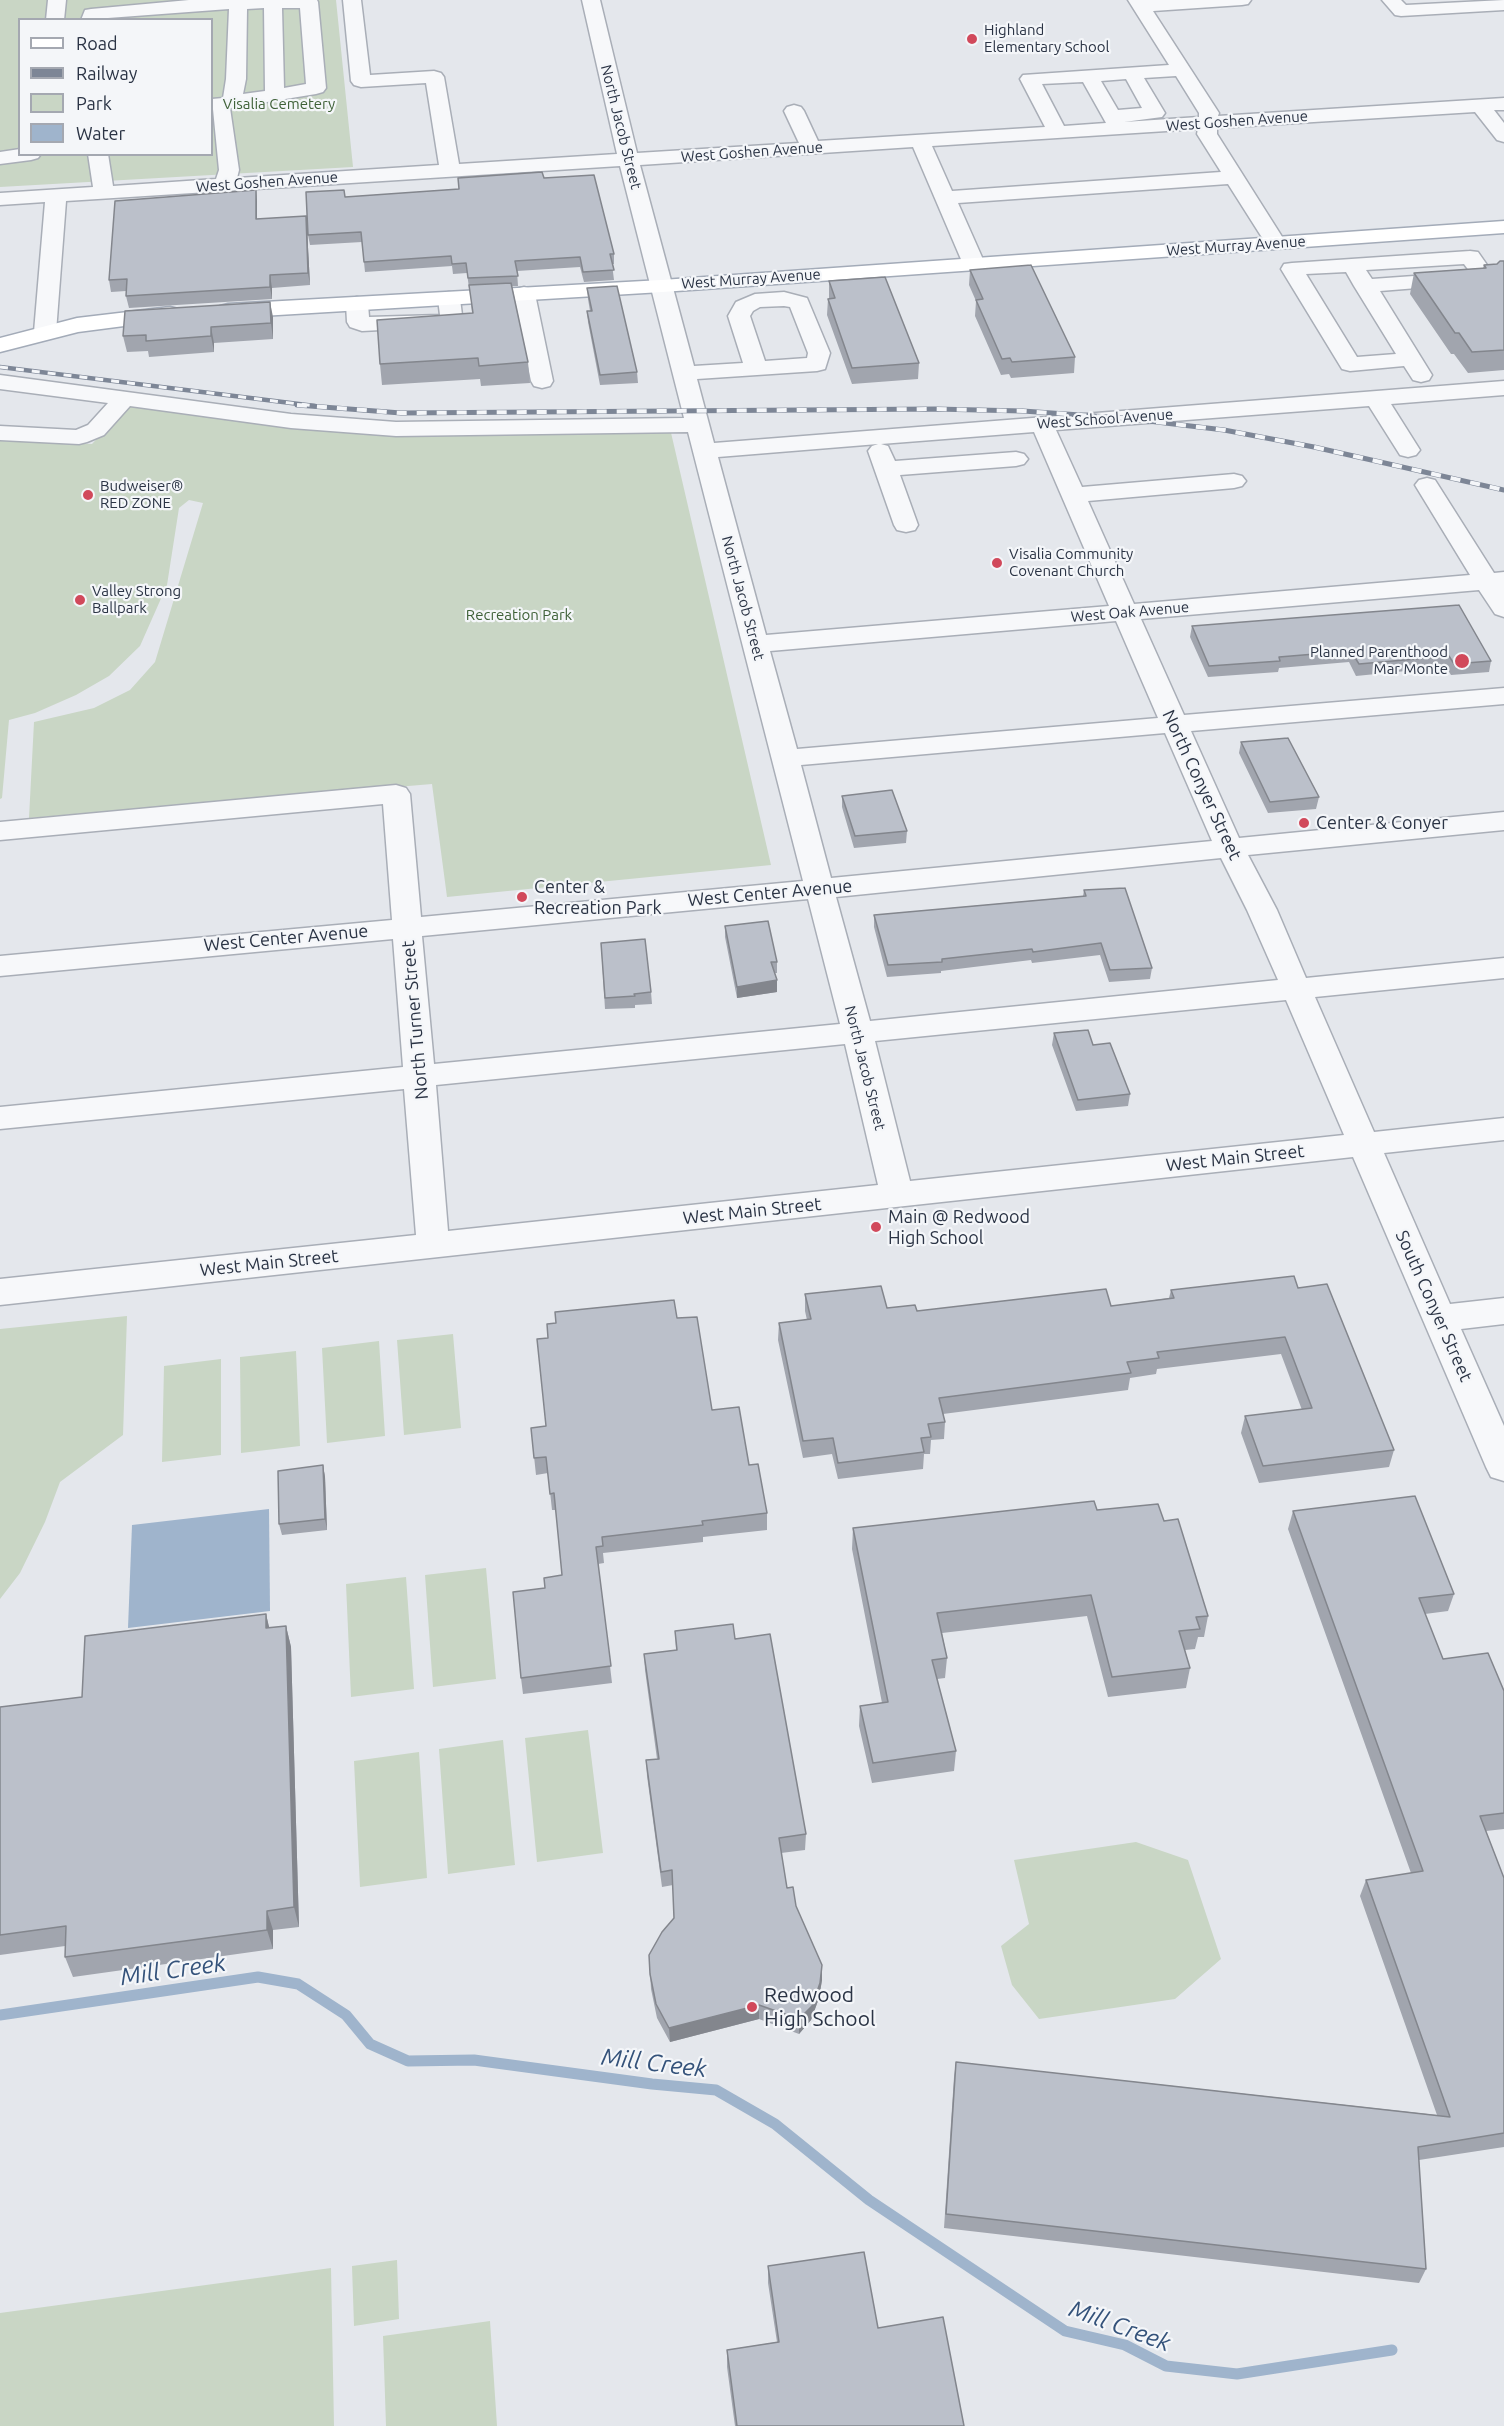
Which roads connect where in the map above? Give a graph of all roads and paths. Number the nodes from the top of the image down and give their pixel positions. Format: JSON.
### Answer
{"nodes":[{"id":1,"x":57,"y":0,"type":"edge"},
{"id":2,"x":352,"y":0,"type":"edge"},
{"id":3,"x":591,"y":0,"type":"edge"},
{"id":4,"x":1242,"y":0,"type":"edge"},
{"id":5,"x":273,"y":2,"type":"junction"},
{"id":6,"x":238,"y":3,"type":"junction"},
{"id":7,"x":1139,"y":3,"type":"edge"},
{"id":8,"x":1504,"y":5,"type":"edge"},
{"id":9,"x":1396,"y":6,"type":"edge"},
{"id":10,"x":55,"y":18,"type":"edge"},
{"id":11,"x":90,"y":18,"type":"edge"},
{"id":12,"x":1181,"y":70,"type":"junction"},
{"id":13,"x":1132,"y":73,"type":"junction"},
{"id":14,"x":1089,"y":76,"type":"junction"},
{"id":15,"x":275,"y":95,"type":"junction"},
{"id":16,"x":221,"y":103,"type":"edge"},
{"id":17,"x":1504,"y":104,"type":"edge"},
{"id":18,"x":1480,"y":105,"type":"junction"},
{"id":19,"x":794,"y":111,"type":"dead end"},
{"id":20,"x":1114,"y":122,"type":"junction"},
{"id":21,"x":1208,"y":122,"type":"junction"},
{"id":22,"x":1057,"y":132,"type":"junction"},
{"id":23,"x":1504,"y":136,"type":"edge"},
{"id":24,"x":920,"y":141,"type":"junction"},
{"id":25,"x":811,"y":148,"type":"junction"},
{"id":26,"x":18,"y":156,"type":"edge"},
{"id":27,"x":98,"y":156,"type":"edge"},
{"id":28,"x":0,"y":158,"type":"edge"},
{"id":29,"x":628,"y":159,"type":"junction"},
{"id":30,"x":450,"y":171,"type":"junction"},
{"id":31,"x":1234,"y":177,"type":"junction"},
{"id":32,"x":225,"y":185,"type":"junction"},
{"id":33,"x":104,"y":193,"type":"junction"},
{"id":34,"x":56,"y":196,"type":"junction"},
{"id":35,"x":945,"y":198,"type":"junction"},
{"id":36,"x":0,"y":199,"type":"edge"},
{"id":37,"x":1504,"y":227,"type":"edge"},
{"id":38,"x":1335,"y":239,"type":"junction"},
{"id":39,"x":1275,"y":243,"type":"junction"},
{"id":40,"x":974,"y":264,"type":"junction"},
{"id":41,"x":1351,"y":265,"type":"junction"},
{"id":42,"x":662,"y":285,"type":"junction"},
{"id":43,"x":1365,"y":286,"type":"junction"},
{"id":44,"x":524,"y":294,"type":"junction"},
{"id":45,"x":449,"y":298,"type":"joint"},
{"id":46,"x":357,"y":304,"type":"joint"},
{"id":47,"x":45,"y":332,"type":"junction"},
{"id":48,"x":0,"y":345,"type":"edge"},
{"id":49,"x":1412,"y":359,"type":"junction"},
{"id":50,"x":756,"y":369,"type":"dead end"},
{"id":51,"x":685,"y":373,"type":"junction"},
{"id":52,"x":542,"y":381,"type":"dead end"},
{"id":53,"x":0,"y":382,"type":"edge"},
{"id":54,"x":1504,"y":388,"type":"edge"},
{"id":55,"x":1433,"y":394,"type":"junction"},
{"id":56,"x":125,"y":398,"type":"junction"},
{"id":57,"x":1376,"y":398,"type":"junction"},
{"id":58,"x":1042,"y":424,"type":"junction"},
{"id":59,"x":699,"y":425,"type":"junction"},
{"id":60,"x":0,"y":434,"type":"edge"},
{"id":61,"x":875,"y":438,"type":"junction"},
{"id":62,"x":1408,"y":450,"type":"dead end"},
{"id":63,"x":705,"y":451,"type":"junction"},
{"id":64,"x":1016,"y":459,"type":"dead end"},
{"id":65,"x":886,"y":469,"type":"junction"},
{"id":66,"x":1234,"y":481,"type":"dead end"},
{"id":67,"x":1427,"y":485,"type":"dead end"},
{"id":68,"x":1073,"y":495,"type":"junction"},
{"id":69,"x":906,"y":525,"type":"dead end"},
{"id":70,"x":1495,"y":581,"type":"edge"},
{"id":71,"x":1504,"y":609,"type":"edge"},
{"id":72,"x":1125,"y":612,"type":"junction"},
{"id":73,"x":755,"y":644,"type":"junction"},
{"id":74,"x":1504,"y":696,"type":"edge"},
{"id":75,"x":1174,"y":724,"type":"junction"},
{"id":76,"x":785,"y":758,"type":"junction"},
{"id":77,"x":1504,"y":821,"type":"edge"},
{"id":78,"x":0,"y":831,"type":"edge"},
{"id":79,"x":1229,"y":847,"type":"junction"},
{"id":80,"x":819,"y":889,"type":"junction"},
{"id":81,"x":408,"y":927,"type":"junction"},
{"id":82,"x":0,"y":966,"type":"edge"},
{"id":83,"x":1504,"y":968,"type":"edge"},
{"id":84,"x":1295,"y":988,"type":"junction"},
{"id":85,"x":857,"y":1031,"type":"junction"},
{"id":86,"x":420,"y":1076,"type":"junction"},
{"id":87,"x":0,"y":1118,"type":"edge"},
{"id":88,"x":1504,"y":1130,"type":"edge"},
{"id":89,"x":1363,"y":1144,"type":"junction"},
{"id":90,"x":897,"y":1195,"type":"junction"},
{"id":91,"x":433,"y":1245,"type":"junction"},
{"id":92,"x":0,"y":1292,"type":"edge"},
{"id":93,"x":1504,"y":1311,"type":"edge"},
{"id":94,"x":1440,"y":1318,"type":"junction"},
{"id":95,"x":1504,"y":1467,"type":"edge"}],
"edges":[{"from":1,"to":10,"type":"street"},
{"from":2,"to":30,"type":"street"},
{"from":3,"to":29,"type":"street","name":"North Jacob Street"},
{"from":4,"to":7,"type":"street"},
{"from":5,"to":6,"type":"street"},
{"from":5,"to":15,"type":"street"},
{"from":5,"to":15,"type":"street"},
{"from":6,"to":11,"type":"street"},
{"from":6,"to":16,"type":"street"},
{"from":7,"to":12,"type":"street"},
{"from":8,"to":9,"type":"street"},
{"from":12,"to":13,"type":"street"},
{"from":12,"to":21,"type":"street"},
{"from":13,"to":14,"type":"street"},
{"from":13,"to":20,"type":"street"},
{"from":14,"to":20,"type":"street"},
{"from":14,"to":22,"type":"street"},
{"from":15,"to":16,"type":"street"},
{"from":16,"to":32,"type":"street"},
{"from":17,"to":18,"type":"street","name":"West Goshen Avenue"},
{"from":18,"to":21,"type":"street","name":"West Goshen Avenue"},
{"from":18,"to":23,"type":"street"},
{"from":19,"to":25,"type":"street"},
{"from":20,"to":21,"type":"street","name":"West Goshen Avenue"},
{"from":20,"to":22,"type":"street","name":"West Goshen Avenue"},
{"from":21,"to":31,"type":"street"},
{"from":22,"to":24,"type":"street","name":"West Goshen Avenue"},
{"from":24,"to":25,"type":"street","name":"West Goshen Avenue"},
{"from":24,"to":35,"type":"street"},
{"from":25,"to":29,"type":"street","name":"West Goshen Avenue"},
{"from":26,"to":28,"type":"street"},
{"from":27,"to":33,"type":"street"},
{"from":29,"to":30,"type":"street","name":"West Goshen Avenue"},
{"from":29,"to":42,"type":"street","name":"North Jacob Street"},
{"from":30,"to":32,"type":"street","name":"West Goshen Avenue"},
{"from":31,"to":35,"type":"street"},
{"from":31,"to":39,"type":"street"},
{"from":32,"to":33,"type":"street","name":"West Goshen Avenue"},
{"from":33,"to":34,"type":"street","name":"West Goshen Avenue"},
{"from":34,"to":36,"type":"street","name":"West Goshen Avenue"},
{"from":34,"to":47,"type":"street"},
{"from":35,"to":40,"type":"street"},
{"from":37,"to":38,"type":"main road","name":"West Murray Avenue"},
{"from":38,"to":39,"type":"main road","name":"West Murray Avenue"},
{"from":38,"to":41,"type":"street"},
{"from":39,"to":40,"type":"main road","name":"West Murray Avenue"},
{"from":40,"to":42,"type":"main road","name":"West Murray Avenue"},
{"from":41,"to":43,"type":"street"},
{"from":41,"to":43,"type":"street"},
{"from":41,"to":49,"type":"street"},
{"from":42,"to":44,"type":"main road","name":"West Murray Avenue"},
{"from":42,"to":51,"type":"street","name":"North Jacob Street"},
{"from":43,"to":49,"type":"street"},
{"from":44,"to":45,"type":"main road","name":"West Murray Avenue"},
{"from":44,"to":52,"type":"street"},
{"from":45,"to":46,"type":"street"},
{"from":46,"to":47,"type":"main road"},
{"from":47,"to":48,"type":"main road"},
{"from":49,"to":55,"type":"street"},
{"from":50,"to":51,"type":"street"},
{"from":51,"to":59,"type":"street","name":"North Jacob Street"},
{"from":53,"to":56,"type":"street"},
{"from":54,"to":55,"type":"street","name":"West School Avenue"},
{"from":55,"to":57,"type":"street","name":"West School Avenue"},
{"from":56,"to":59,"type":"street"},
{"from":56,"to":60,"type":"street"},
{"from":57,"to":58,"type":"street","name":"West School Avenue"},
{"from":57,"to":62,"type":"street"},
{"from":58,"to":61,"type":"street","name":"West School Avenue"},
{"from":58,"to":68,"type":"street","name":"North Conyer Street"},
{"from":59,"to":63,"type":"street","name":"North Jacob Street"},
{"from":61,"to":63,"type":"street","name":"West School Avenue"},
{"from":61,"to":65,"type":"street"},
{"from":63,"to":73,"type":"street","name":"North Jacob Street"},
{"from":64,"to":65,"type":"street"},
{"from":65,"to":69,"type":"street"},
{"from":66,"to":68,"type":"street"},
{"from":67,"to":70,"type":"street"},
{"from":68,"to":72,"type":"street","name":"North Conyer Street"},
{"from":70,"to":71,"type":"street"},
{"from":70,"to":72,"type":"street","name":"West Oak Avenue"},
{"from":72,"to":73,"type":"street","name":"West Oak Avenue"},
{"from":72,"to":75,"type":"street","name":"North Conyer Street"},
{"from":73,"to":76,"type":"street","name":"North Jacob Street"},
{"from":74,"to":75,"type":"street"},
{"from":75,"to":76,"type":"street"},
{"from":75,"to":79,"type":"street","name":"North Conyer Street"},
{"from":76,"to":80,"type":"street","name":"North Jacob Street"},
{"from":77,"to":79,"type":"street","name":"West Center Avenue"},
{"from":78,"to":81,"type":"street","name":"North Turner Street"},
{"from":79,"to":80,"type":"street","name":"West Center Avenue"},
{"from":79,"to":84,"type":"street","name":"North Conyer Street"},
{"from":80,"to":81,"type":"street","name":"West Center Avenue"},
{"from":80,"to":85,"type":"street","name":"North Jacob Street"},
{"from":81,"to":82,"type":"street","name":"West Center Avenue"},
{"from":81,"to":86,"type":"street","name":"North Turner Street"},
{"from":83,"to":84,"type":"street"},
{"from":84,"to":85,"type":"street"},
{"from":84,"to":89,"type":"street","name":"North Conyer Street"},
{"from":85,"to":86,"type":"street"},
{"from":85,"to":90,"type":"street","name":"North Jacob Street"},
{"from":86,"to":87,"type":"street"},
{"from":86,"to":91,"type":"street","name":"North Turner Street"},
{"from":88,"to":89,"type":"street","name":"West Main Street"},
{"from":89,"to":90,"type":"street","name":"West Main Street"},
{"from":89,"to":94,"type":"street","name":"South Conyer Street"},
{"from":90,"to":91,"type":"street","name":"West Main Street"},
{"from":91,"to":92,"type":"street","name":"West Main Street"},
{"from":93,"to":94,"type":"street"},
{"from":94,"to":95,"type":"street","name":"South Conyer Street"}]}
